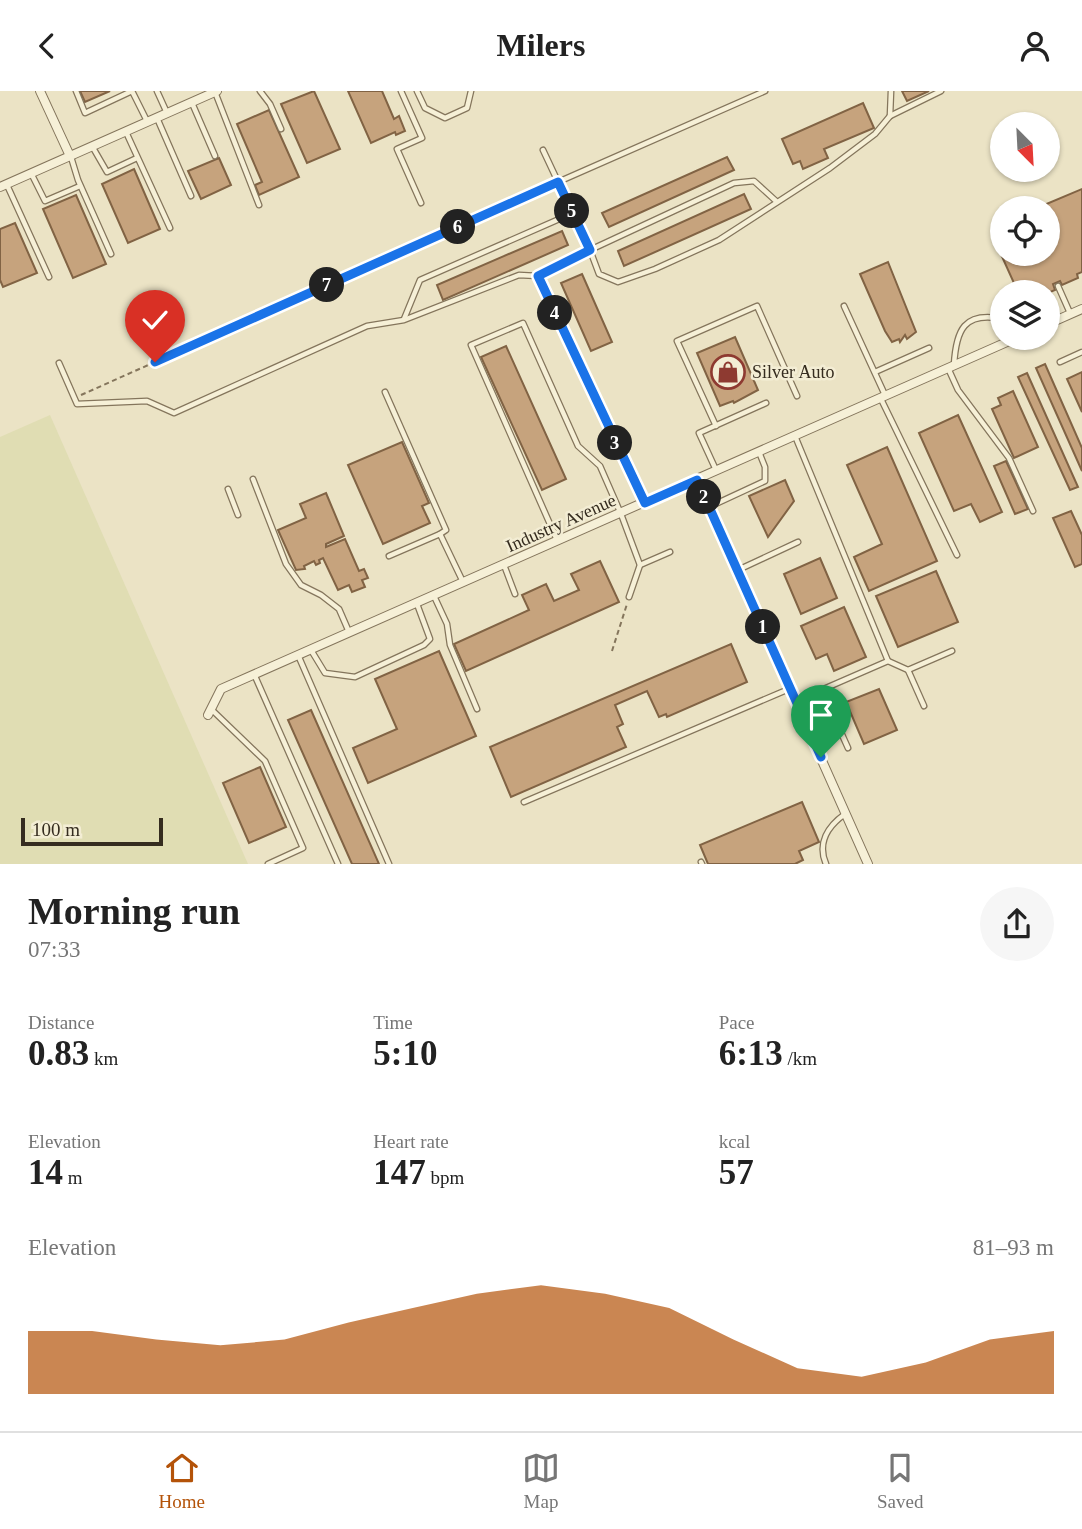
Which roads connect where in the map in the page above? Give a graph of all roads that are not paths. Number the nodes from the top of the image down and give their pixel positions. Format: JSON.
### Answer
{"nodes":[{"id":1,"x":76,"y":91,"type":"edge"},
{"id":2,"x":158,"y":91,"type":"edge"},
{"id":3,"x":216,"y":91,"type":"edge"},
{"id":4,"x":260,"y":91,"type":"edge"},
{"id":5,"x":401,"y":91,"type":"edge"},
{"id":6,"x":417,"y":91,"type":"edge"},
{"id":7,"x":471,"y":91,"type":"edge"},
{"id":8,"x":765,"y":91,"type":"edge"},
{"id":9,"x":891,"y":91,"type":"edge"},
{"id":10,"x":941,"y":91,"type":"edge"},
{"id":11,"x":44,"y":92,"type":"edge"},
{"id":12,"x":196,"y":97,"type":"edge"},
{"id":13,"x":167,"y":113,"type":"junction"},
{"id":14,"x":890,"y":116,"type":"junction"},
{"id":15,"x":157,"y":117,"type":"junction"},
{"id":16,"x":147,"y":122,"type":"junction"},
{"id":17,"x":281,"y":129,"type":"dead end"},
{"id":18,"x":125,"y":132,"type":"junction"},
{"id":19,"x":92,"y":146,"type":"junction"},
{"id":20,"x":543,"y":150,"type":"dead end"},
{"id":21,"x":70,"y":156,"type":"junction"},
{"id":22,"x":215,"y":156,"type":"dead end"},
{"id":23,"x":137,"y":158,"type":"junction"},
{"id":24,"x":32,"y":173,"type":"junction"},
{"id":25,"x":558,"y":182,"type":"junction"},
{"id":26,"x":80,"y":185,"type":"junction"},
{"id":27,"x":4,"y":186,"type":"edge"},
{"id":28,"x":191,"y":195,"type":"dead end"},
{"id":29,"x":776,"y":201,"type":"junction"},
{"id":30,"x":421,"y":204,"type":"dead end"},
{"id":31,"x":259,"y":205,"type":"dead end"},
{"id":32,"x":573,"y":213,"type":"junction"},
{"id":33,"x":170,"y":228,"type":"dead end"},
{"id":34,"x":590,"y":250,"type":"junction"},
{"id":35,"x":111,"y":254,"type":"dead end"},
{"id":36,"x":538,"y":276,"type":"junction"},
{"id":37,"x":49,"y":277,"type":"dead end"},
{"id":38,"x":1060,"y":290,"type":"edge"},
{"id":39,"x":844,"y":306,"type":"dead end"},
{"id":40,"x":1081,"y":310,"type":"edge"},
{"id":41,"x":1071,"y":313,"type":"junction"},
{"id":42,"x":990,"y":317,"type":"edge"},
{"id":43,"x":1060,"y":318,"type":"edge"},
{"id":44,"x":404,"y":320,"type":"junction"},
{"id":45,"x":929,"y":348,"type":"dead end"},
{"id":46,"x":990,"y":350,"type":"edge"},
{"id":47,"x":1082,"y":352,"type":"edge"},
{"id":48,"x":1060,"y":362,"type":"dead end"},
{"id":49,"x":58,"y":363,"type":"dead end"},
{"id":50,"x":951,"y":367,"type":"junction"},
{"id":51,"x":875,"y":373,"type":"junction"},
{"id":52,"x":385,"y":392,"type":"dead end"},
{"id":53,"x":797,"y":396,"type":"dead end"},
{"id":54,"x":883,"y":397,"type":"junction"},
{"id":55,"x":766,"y":403,"type":"dead end"},
{"id":56,"x":716,"y":426,"type":"junction"},
{"id":57,"x":795,"y":436,"type":"junction"},
{"id":58,"x":759,"y":452,"type":"junction"},
{"id":59,"x":716,"y":471,"type":"junction"},
{"id":60,"x":253,"y":479,"type":"dead end"},
{"id":61,"x":697,"y":480,"type":"junction"},
{"id":62,"x":228,"y":489,"type":"dead end"},
{"id":63,"x":645,"y":503,"type":"junction"},
{"id":64,"x":709,"y":507,"type":"junction"},
{"id":65,"x":1032,"y":511,"type":"dead end"},
{"id":66,"x":621,"y":513,"type":"junction"},
{"id":67,"x":238,"y":515,"type":"dead end"},
{"id":68,"x":440,"y":534,"type":"junction"},
{"id":69,"x":558,"y":541,"type":"junction"},
{"id":70,"x":798,"y":542,"type":"dead end"},
{"id":71,"x":670,"y":552,"type":"dead end"},
{"id":72,"x":957,"y":555,"type":"dead end"},
{"id":73,"x":388,"y":556,"type":"dead end"},
{"id":74,"x":503,"y":565,"type":"junction"},
{"id":75,"x":640,"y":565,"type":"junction"},
{"id":76,"x":737,"y":570,"type":"junction"},
{"id":77,"x":463,"y":583,"type":"junction"},
{"id":78,"x":515,"y":594,"type":"dead end"},
{"id":79,"x":434,"y":596,"type":"junction"},
{"id":80,"x":629,"y":597,"type":"road end"},
{"id":81,"x":417,"y":603,"type":"junction"},
{"id":82,"x":349,"y":633,"type":"junction"},
{"id":83,"x":311,"y":650,"type":"junction"},
{"id":84,"x":952,"y":651,"type":"dead end"},
{"id":85,"x":298,"y":655,"type":"junction"},
{"id":86,"x":888,"y":661,"type":"junction"},
{"id":87,"x":908,"y":670,"type":"junction"},
{"id":88,"x":254,"y":674,"type":"junction"},
{"id":89,"x":790,"y":689,"type":"junction"},
{"id":90,"x":822,"y":690,"type":"junction"},
{"id":91,"x":796,"y":701,"type":"junction"},
{"id":92,"x":923,"y":706,"type":"dead end"},
{"id":93,"x":477,"y":709,"type":"dead end"},
{"id":94,"x":209,"y":712,"type":"joint"},
{"id":95,"x":848,"y":748,"type":"dead end"},
{"id":96,"x":524,"y":802,"type":"dead end"},
{"id":97,"x":846,"y":813,"type":"junction"},
{"id":98,"x":268,"y":864,"type":"edge"},
{"id":99,"x":338,"y":864,"type":"edge"},
{"id":100,"x":389,"y":864,"type":"edge"},
{"id":101,"x":826,"y":864,"type":"edge"},
{"id":102,"x":868,"y":864,"type":"edge"}],
"edges":[{"from":1,"to":16,"type":"lane"},
{"from":2,"to":13,"type":"lane"},
{"from":3,"to":12,"type":"street"},
{"from":3,"to":31,"type":"lane"},
{"from":4,"to":17,"type":"lane"},
{"from":5,"to":30,"type":"lane"},
{"from":6,"to":7,"type":"lane"},
{"from":8,"to":25,"type":"lane"},
{"from":9,"to":14,"type":"lane"},
{"from":10,"to":14,"type":"lane"},
{"from":11,"to":21,"type":"street"},
{"from":12,"to":13,"type":"street"},
{"from":12,"to":22,"type":"lane"},
{"from":13,"to":15,"type":"street"},
{"from":14,"to":29,"type":"lane"},
{"from":15,"to":16,"type":"street"},
{"from":15,"to":28,"type":"lane"},
{"from":16,"to":18,"type":"street"},
{"from":18,"to":19,"type":"street"},
{"from":18,"to":23,"type":"lane"},
{"from":19,"to":21,"type":"street"},
{"from":19,"to":23,"type":"lane"},
{"from":20,"to":25,"type":"lane"},
{"from":21,"to":24,"type":"street"},
{"from":21,"to":26,"type":"lane"},
{"from":23,"to":33,"type":"lane"},
{"from":24,"to":26,"type":"lane"},
{"from":24,"to":27,"type":"street"},
{"from":25,"to":32,"type":"lane"},
{"from":26,"to":35,"type":"lane"},
{"from":27,"to":37,"type":"lane"},
{"from":29,"to":34,"type":"lane"},
{"from":29,"to":34,"type":"lane"},
{"from":32,"to":34,"type":"lane"},
{"from":32,"to":44,"type":"lane"},
{"from":34,"to":36,"type":"lane"},
{"from":36,"to":44,"type":"lane"},
{"from":36,"to":63,"type":"lane"},
{"from":38,"to":41,"type":"lane"},
{"from":39,"to":51,"type":"lane"},
{"from":40,"to":41,"type":"street"},
{"from":41,"to":43,"type":"street"},
{"from":42,"to":50,"type":"lane"},
{"from":44,"to":49,"type":"lane"},
{"from":45,"to":51,"type":"lane"},
{"from":46,"to":50,"type":"street","name":"Industry Avenue"},
{"from":47,"to":48,"type":"lane"},
{"from":50,"to":54,"type":"street","name":"Industry Avenue"},
{"from":50,"to":65,"type":"lane"},
{"from":51,"to":54,"type":"lane"},
{"from":52,"to":68,"type":"lane"},
{"from":53,"to":56,"type":"lane"},
{"from":54,"to":57,"type":"street","name":"Industry Avenue"},
{"from":54,"to":72,"type":"lane"},
{"from":55,"to":56,"type":"lane"},
{"from":56,"to":59,"type":"lane"},
{"from":57,"to":58,"type":"street","name":"Industry Avenue"},
{"from":57,"to":86,"type":"lane"},
{"from":58,"to":59,"type":"street","name":"Industry Avenue"},
{"from":58,"to":64,"type":"lane"},
{"from":59,"to":61,"type":"street","name":"Industry Avenue"},
{"from":60,"to":82,"type":"lane"},
{"from":61,"to":63,"type":"street","name":"Industry Avenue"},
{"from":61,"to":64,"type":"street"},
{"from":62,"to":67,"type":"lane"},
{"from":63,"to":66,"type":"street","name":"Industry Avenue"},
{"from":64,"to":76,"type":"street"},
{"from":66,"to":69,"type":"street","name":"Industry Avenue"},
{"from":66,"to":69,"type":"lane"},
{"from":66,"to":75,"type":"lane"},
{"from":68,"to":73,"type":"lane"},
{"from":68,"to":77,"type":"lane"},
{"from":69,"to":74,"type":"street","name":"Industry Avenue"},
{"from":70,"to":76,"type":"lane"},
{"from":71,"to":75,"type":"lane"},
{"from":74,"to":77,"type":"street","name":"Industry Avenue"},
{"from":74,"to":78,"type":"lane"},
{"from":75,"to":80,"type":"lane"},
{"from":76,"to":89,"type":"street"},
{"from":77,"to":79,"type":"street","name":"Industry Avenue"},
{"from":79,"to":81,"type":"street","name":"Industry Avenue"},
{"from":79,"to":93,"type":"lane"},
{"from":81,"to":82,"type":"street","name":"Industry Avenue"},
{"from":81,"to":83,"type":"lane"},
{"from":82,"to":83,"type":"street","name":"Industry Avenue"},
{"from":83,"to":85,"type":"street","name":"Industry Avenue"},
{"from":84,"to":87,"type":"lane"},
{"from":85,"to":88,"type":"street","name":"Industry Avenue"},
{"from":85,"to":100,"type":"lane"},
{"from":86,"to":87,"type":"lane"},
{"from":86,"to":90,"type":"lane"},
{"from":87,"to":92,"type":"lane"},
{"from":88,"to":94,"type":"street","name":"Industry Avenue"},
{"from":88,"to":99,"type":"lane"},
{"from":89,"to":91,"type":"street"},
{"from":89,"to":96,"type":"lane"},
{"from":90,"to":91,"type":"lane"},
{"from":90,"to":95,"type":"lane"},
{"from":91,"to":97,"type":"street"},
{"from":94,"to":98,"type":"lane"},
{"from":97,"to":101,"type":"lane"},
{"from":97,"to":102,"type":"street"}]}
